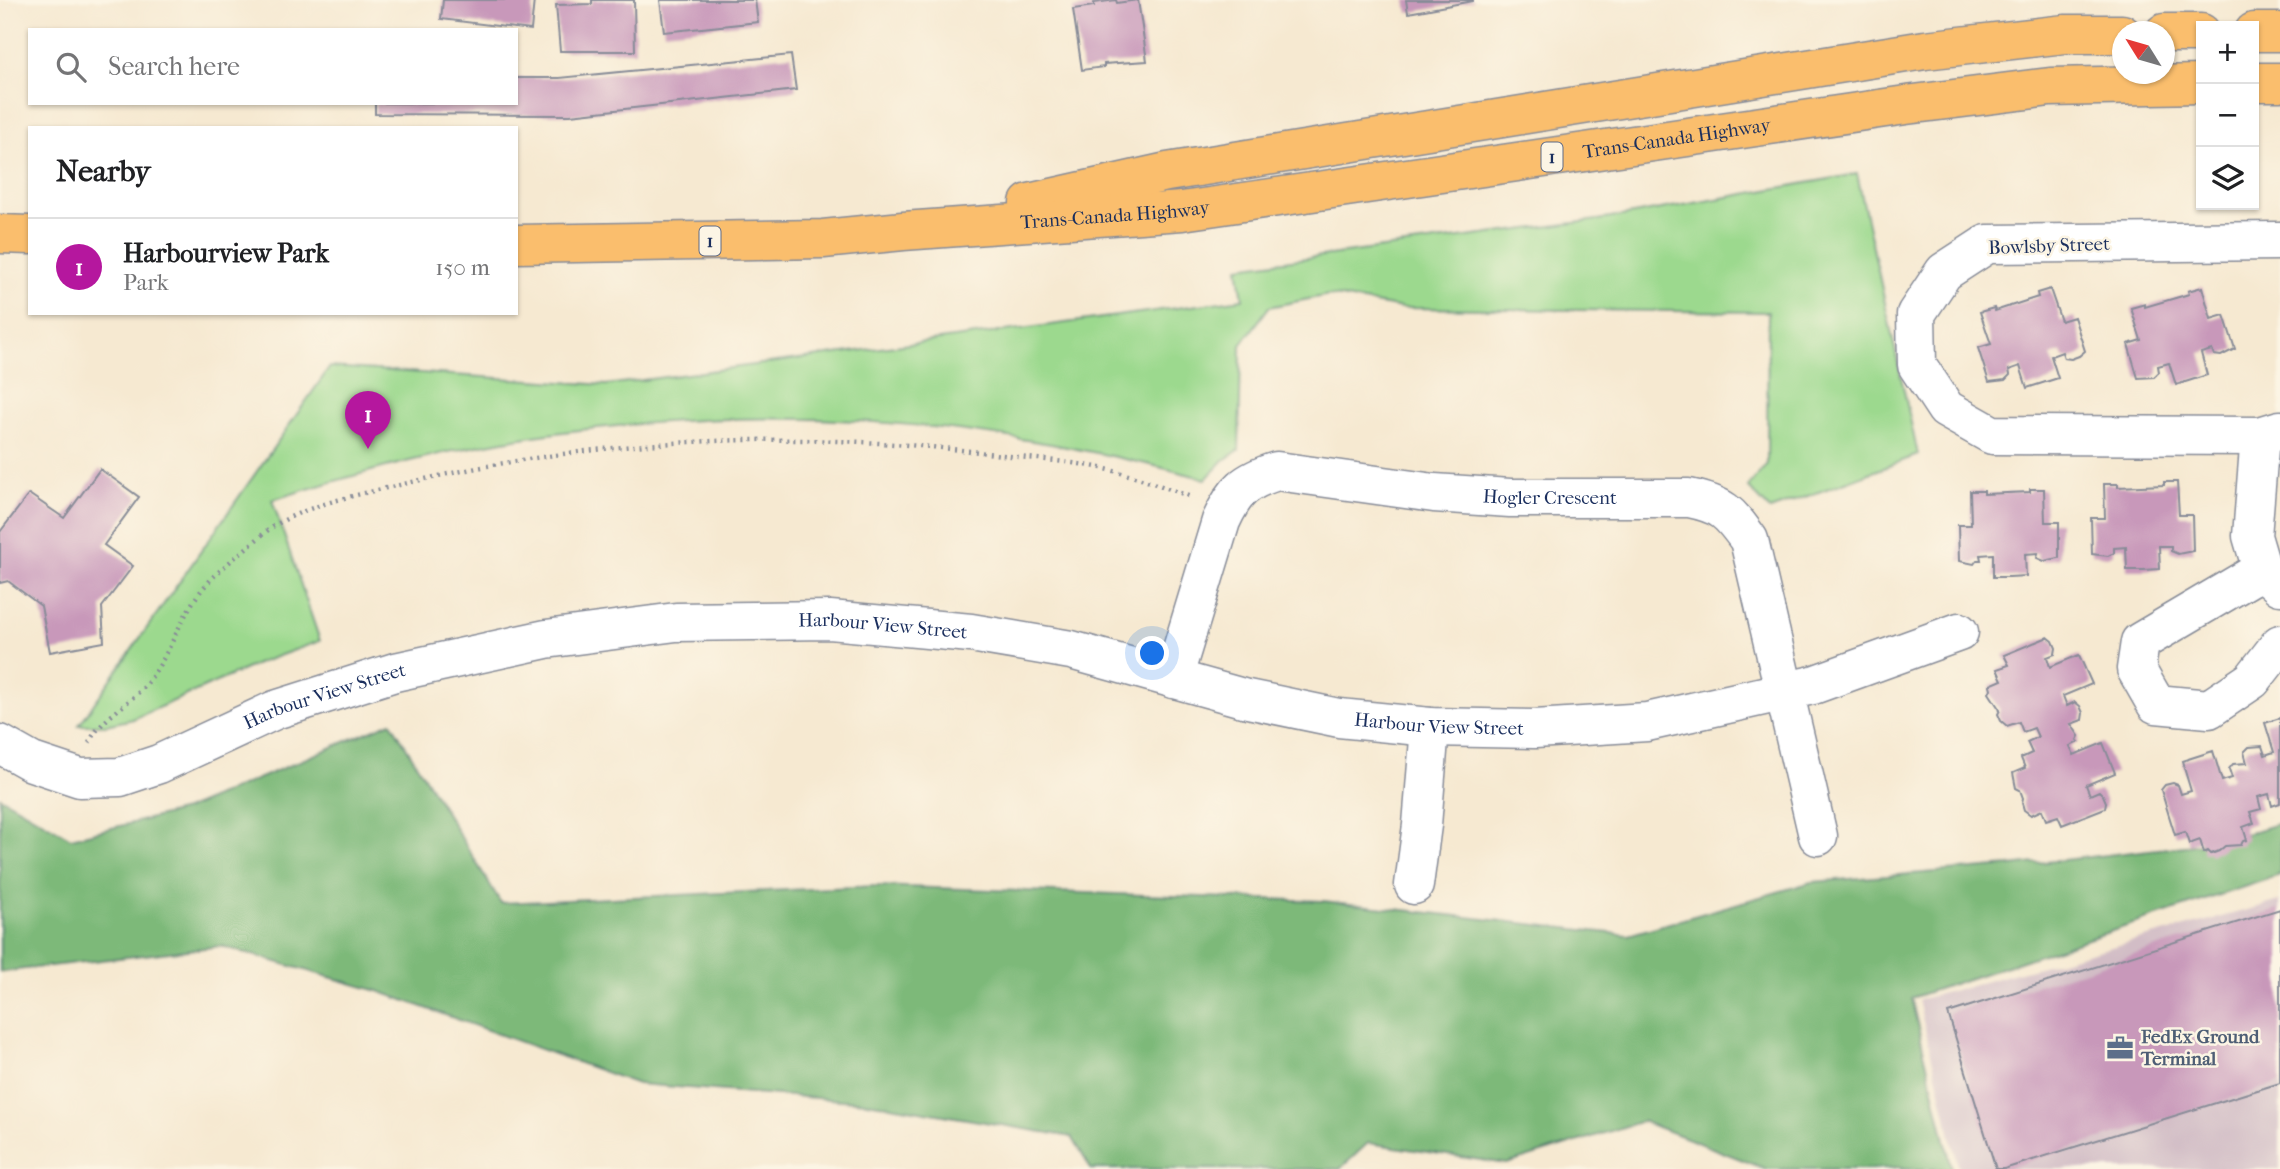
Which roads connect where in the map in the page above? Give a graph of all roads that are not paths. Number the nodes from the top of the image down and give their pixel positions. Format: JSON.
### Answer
{"nodes":[{"id":1,"x":2259,"y":32,"type":"edge"},
{"id":2,"x":2280,"y":32,"type":"edge"},
{"id":3,"x":2175,"y":33,"type":"edge"},
{"id":4,"x":2196,"y":33,"type":"edge"},
{"id":5,"x":2112,"y":34,"type":"edge"},
{"id":6,"x":2259,"y":82,"type":"edge"},
{"id":7,"x":2280,"y":82,"type":"edge"},
{"id":8,"x":2196,"y":83,"type":"edge"},
{"id":9,"x":903,"y":231,"type":"junction"},
{"id":10,"x":0,"y":234,"type":"edge"},
{"id":11,"x":28,"y":235,"type":"edge"},
{"id":12,"x":2280,"y":241,"type":"edge"},
{"id":13,"x":518,"y":244,"type":"edge"},
{"id":14,"x":2270,"y":433,"type":"edge"},
{"id":15,"x":2271,"y":578,"type":"edge"},
{"id":16,"x":1959,"y":632,"type":"dead end"},
{"id":17,"x":2280,"y":644,"type":"edge"},
{"id":18,"x":1173,"y":679,"type":"junction"},
{"id":19,"x":1784,"y":690,"type":"junction"},
{"id":20,"x":1430,"y":727,"type":"junction"},
{"id":21,"x":0,"y":744,"type":"edge"},
{"id":22,"x":1818,"y":836,"type":"dead end"},
{"id":23,"x":1414,"y":885,"type":"dead end"}],
"edges":[{"from":1,"to":2,"type":"highway"},
{"from":3,"to":4,"type":"highway"},
{"from":5,"to":9,"type":"highway","name":"Trans-Canada Highway","number":"1"},
{"from":6,"to":7,"type":"highway"},
{"from":8,"to":9,"type":"highway","name":"Trans-Canada Highway","number":"1"},
{"from":9,"to":13,"type":"highway","name":"Trans-Canada Highway","number":"1"},
{"from":10,"to":11,"type":"highway"},
{"from":12,"to":14,"type":"street","name":"Bowlsby Street"},
{"from":14,"to":15,"type":"street"},
{"from":15,"to":17,"type":"street"},
{"from":16,"to":19,"type":"street","name":"Harbour View Street"},
{"from":18,"to":19,"type":"street","name":"Hogler Crescent"},
{"from":18,"to":20,"type":"street","name":"Harbour View Street"},
{"from":18,"to":21,"type":"street","name":"Harbour View Street"},
{"from":19,"to":20,"type":"street","name":"Harbour View Street"},
{"from":19,"to":22,"type":"street","name":"Hogler Crescent"},
{"from":20,"to":23,"type":"street"}]}
